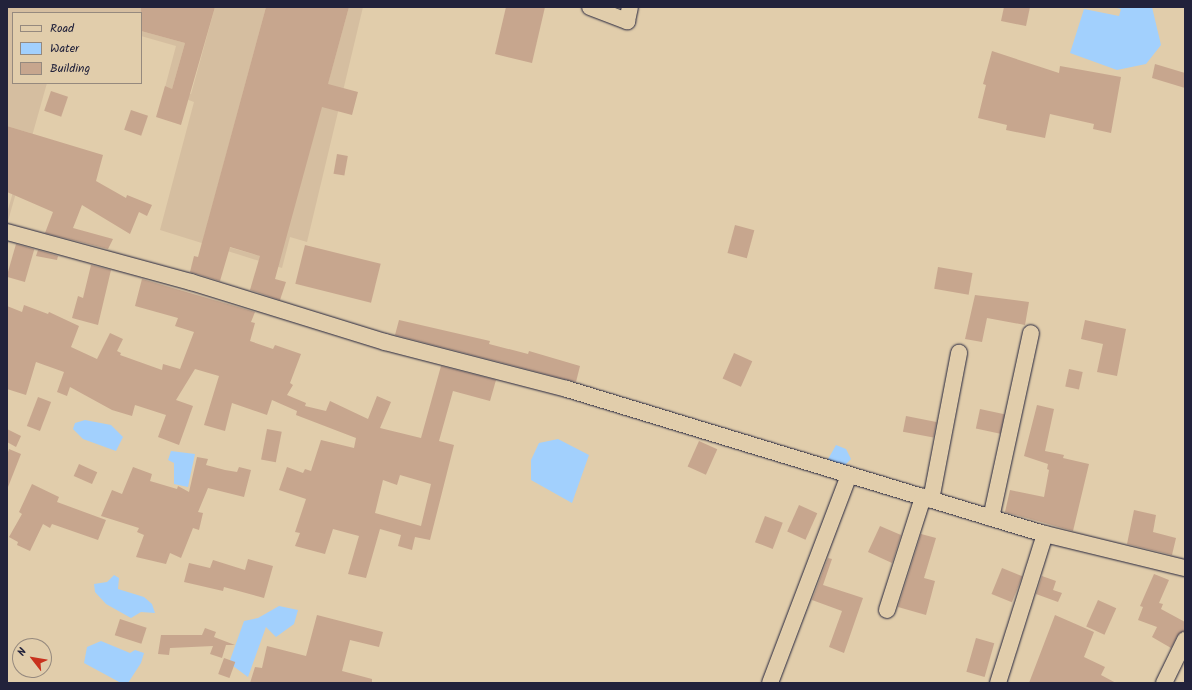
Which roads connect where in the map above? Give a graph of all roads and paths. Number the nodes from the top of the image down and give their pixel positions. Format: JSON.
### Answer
{"nodes":[{"id":1,"x":590,"y":7,"type":"edge"},
{"id":2,"x":630,"y":7,"type":"edge"},
{"id":3,"x":7,"y":232,"type":"edge"},
{"id":4,"x":1031,"y":333,"type":"dead end"},
{"id":5,"x":959,"y":354,"type":"dead end"},
{"id":6,"x":849,"y":475,"type":"junction"},
{"id":7,"x":927,"y":499,"type":"junction"},
{"id":8,"x":991,"y":518,"type":"junction"},
{"id":9,"x":1045,"y":534,"type":"junction"},
{"id":10,"x":1185,"y":568,"type":"edge"},
{"id":11,"x":887,"y":610,"type":"dead end"},
{"id":12,"x":1185,"y":640,"type":"edge"},
{"id":13,"x":770,"y":683,"type":"edge"},
{"id":14,"x":998,"y":683,"type":"edge"},
{"id":15,"x":1164,"y":683,"type":"edge"}],
"edges":[{"from":1,"to":2,"type":"street"},
{"from":3,"to":6,"type":"street"},
{"from":4,"to":8,"type":"street"},
{"from":5,"to":7,"type":"street"},
{"from":6,"to":7,"type":"street"},
{"from":6,"to":13,"type":"street"},
{"from":7,"to":8,"type":"street"},
{"from":7,"to":11,"type":"street"},
{"from":8,"to":9,"type":"street"},
{"from":9,"to":10,"type":"street"},
{"from":9,"to":14,"type":"street"},
{"from":12,"to":15,"type":"street"}]}
